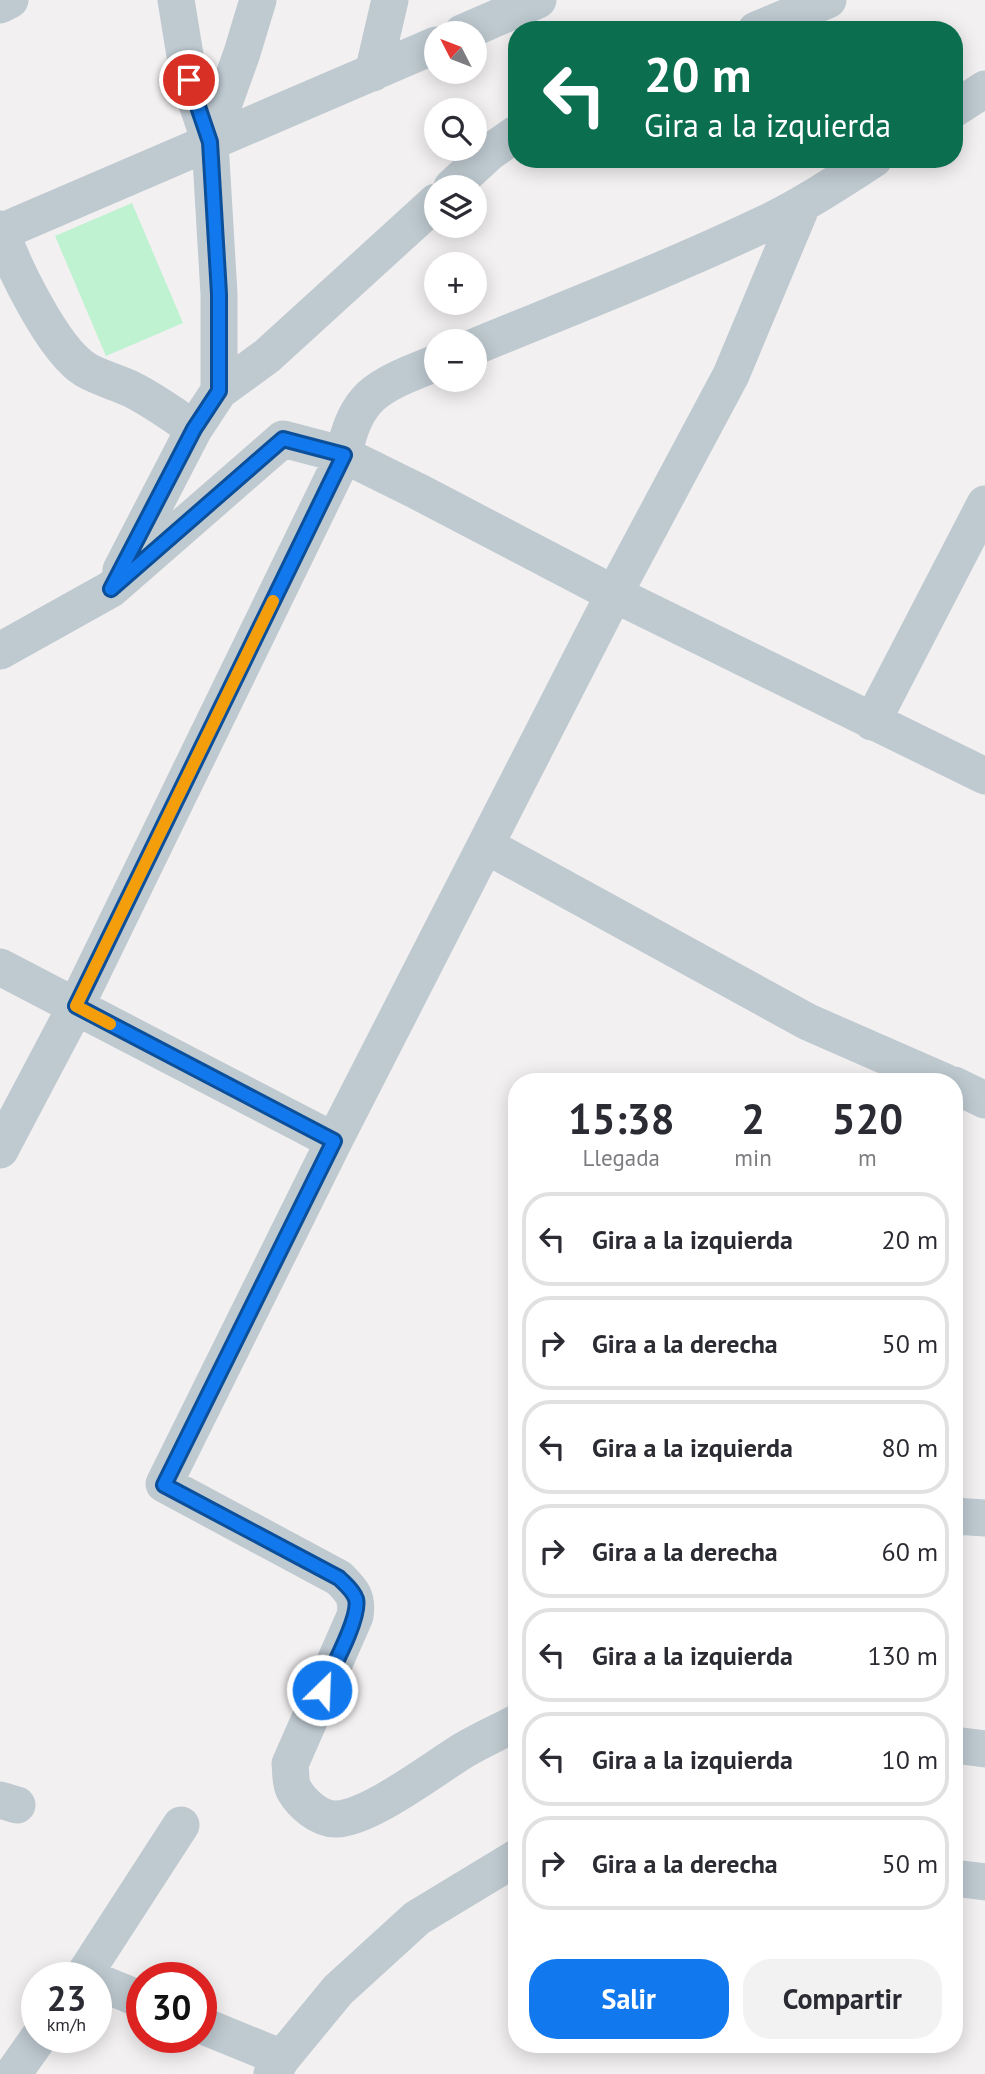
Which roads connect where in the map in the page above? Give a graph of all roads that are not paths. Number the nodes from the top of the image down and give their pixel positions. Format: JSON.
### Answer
{"nodes":[{"id":1,"x":10,"y":0,"type":"edge"},
{"id":2,"x":176,"y":0,"type":"edge"},
{"id":3,"x":258,"y":0,"type":"edge"},
{"id":4,"x":390,"y":0,"type":"edge"},
{"id":5,"x":828,"y":0,"type":"edge"},
{"id":6,"x":530,"y":2,"type":"edge"},
{"id":7,"x":0,"y":5,"type":"edge"},
{"id":8,"x":778,"y":21,"type":"edge"},
{"id":9,"x":487,"y":22,"type":"edge"},
{"id":10,"x":424,"y":50,"type":"edge"},
{"id":11,"x":373,"y":73,"type":"junction"},
{"id":12,"x":985,"y":89,"type":"edge"},
{"id":13,"x":963,"y":102,"type":"edge"},
{"id":14,"x":508,"y":140,"type":"edge"},
{"id":15,"x":210,"y":142,"type":"junction"},
{"id":16,"x":859,"y":168,"type":"edge"},
{"id":17,"x":465,"y":175,"type":"edge"},
{"id":18,"x":803,"y":203,"type":"junction"},
{"id":19,"x":424,"y":213,"type":"edge"},
{"id":20,"x":0,"y":231,"type":"edge"},
{"id":21,"x":487,"y":342,"type":"edge"},
{"id":22,"x":424,"y":368,"type":"edge"},
{"id":23,"x":219,"y":391,"type":"junction"},
{"id":24,"x":194,"y":429,"type":"junction"},
{"id":25,"x":344,"y":455,"type":"junction"},
{"id":26,"x":985,"y":504,"type":"edge"},
{"id":27,"x":111,"y":589,"type":"junction"},
{"id":28,"x":614,"y":594,"type":"junction"},
{"id":29,"x":0,"y":651,"type":"edge"},
{"id":30,"x":872,"y":722,"type":"junction"},
{"id":31,"x":985,"y":776,"type":"edge"},
{"id":32,"x":487,"y":846,"type":"junction"},
{"id":33,"x":0,"y":967,"type":"edge"},
{"id":34,"x":76,"y":1006,"type":"junction"},
{"id":35,"x":924,"y":1073,"type":"edge"},
{"id":36,"x":963,"y":1089,"type":"edge"},
{"id":37,"x":985,"y":1100,"type":"edge"},
{"id":38,"x":334,"y":1141,"type":"junction"},
{"id":39,"x":0,"y":1150,"type":"edge"},
{"id":40,"x":963,"y":1517,"type":"edge"},
{"id":41,"x":985,"y":1518,"type":"edge"},
{"id":42,"x":508,"y":1727,"type":"edge"},
{"id":43,"x":963,"y":1746,"type":"edge"},
{"id":44,"x":985,"y":1749,"type":"edge"},
{"id":45,"x":181,"y":1825,"type":"dead end"},
{"id":46,"x":508,"y":1863,"type":"edge"},
{"id":47,"x":963,"y":1879,"type":"edge"},
{"id":48,"x":985,"y":1882,"type":"edge"},
{"id":49,"x":97,"y":1962,"type":"edge"},
{"id":50,"x":217,"y":2034,"type":"edge"},
{"id":51,"x":28,"y":2053,"type":"edge"},
{"id":52,"x":277,"y":2066,"type":"edge"},
{"id":53,"x":13,"y":2074,"type":"edge"}],
"edges":[{"from":1,"to":7,"type":"street"},
{"from":2,"to":15,"type":"street"},
{"from":3,"to":15,"type":"street"},
{"from":4,"to":11,"type":"street"},
{"from":5,"to":8,"type":"street"},
{"from":6,"to":9,"type":"street"},
{"from":10,"to":11,"type":"street"},
{"from":11,"to":15,"type":"street"},
{"from":12,"to":13,"type":"street"},
{"from":14,"to":17,"type":"street"},
{"from":15,"to":20,"type":"street"},
{"from":15,"to":23,"type":"street"},
{"from":16,"to":18,"type":"street"},
{"from":18,"to":21,"type":"street"},
{"from":18,"to":28,"type":"street"},
{"from":19,"to":23,"type":"street"},
{"from":20,"to":24,"type":"street"},
{"from":22,"to":25,"type":"street"},
{"from":23,"to":24,"type":"street"},
{"from":24,"to":27,"type":"street"},
{"from":25,"to":27,"type":"street"},
{"from":25,"to":28,"type":"street"},
{"from":25,"to":34,"type":"street"},
{"from":26,"to":30,"type":"street"},
{"from":27,"to":29,"type":"street"},
{"from":28,"to":30,"type":"street"},
{"from":28,"to":32,"type":"street"},
{"from":30,"to":31,"type":"street"},
{"from":32,"to":35,"type":"street"},
{"from":32,"to":38,"type":"street"},
{"from":33,"to":34,"type":"street"},
{"from":34,"to":38,"type":"street"},
{"from":34,"to":39,"type":"street"},
{"from":36,"to":37,"type":"street"},
{"from":38,"to":42,"type":"street"},
{"from":40,"to":41,"type":"street"},
{"from":43,"to":44,"type":"street"},
{"from":45,"to":49,"type":"street"},
{"from":46,"to":52,"type":"street"},
{"from":47,"to":48,"type":"street"},
{"from":50,"to":52,"type":"street"},
{"from":51,"to":53,"type":"street"}]}
